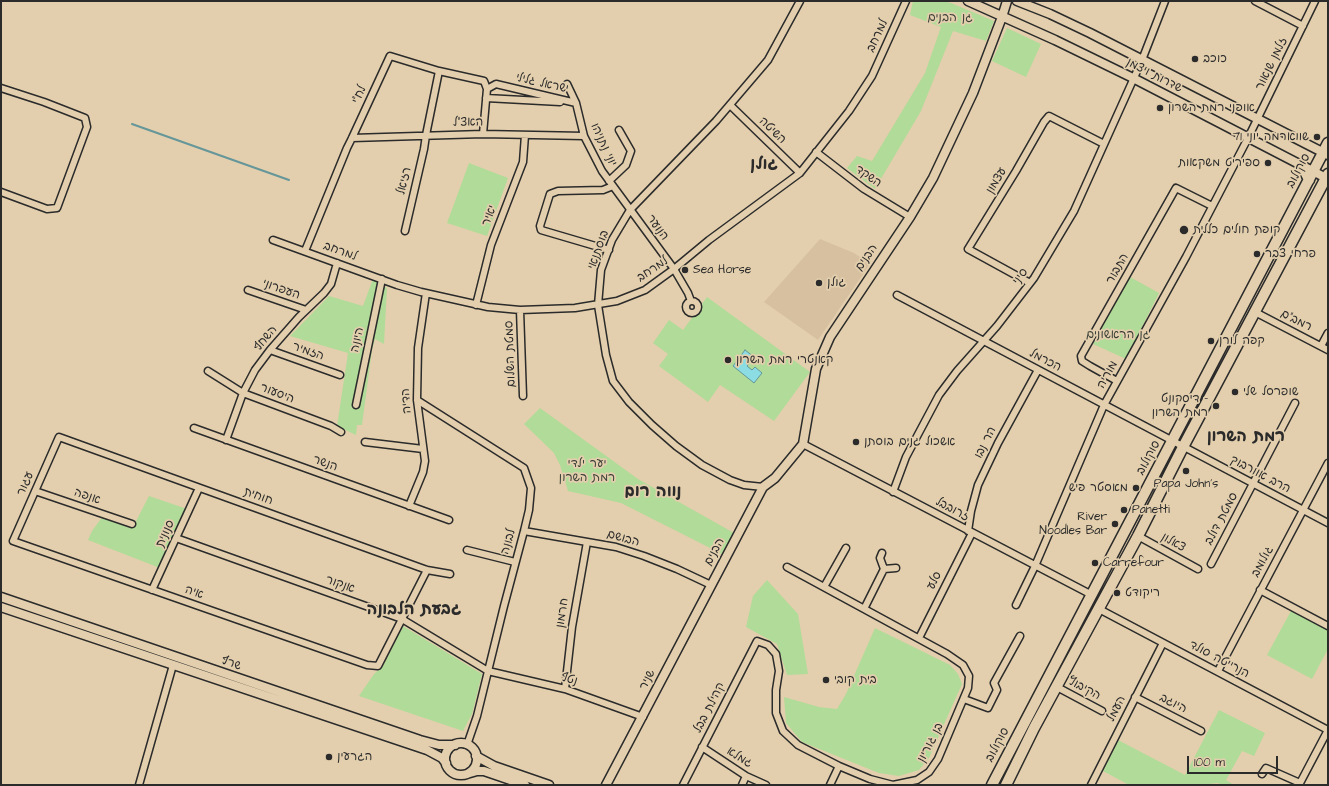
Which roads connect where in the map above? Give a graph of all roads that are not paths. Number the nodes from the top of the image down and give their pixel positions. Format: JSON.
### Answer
{"nodes":[{"id":1,"x":800,"y":1,"type":"edge"},
{"id":2,"x":906,"y":1,"type":"edge"},
{"id":3,"x":968,"y":1,"type":"edge"},
{"id":4,"x":1007,"y":1,"type":"edge"},
{"id":5,"x":1017,"y":1,"type":"edge"},
{"id":6,"x":1164,"y":1,"type":"edge"},
{"id":7,"x":1255,"y":1,"type":"edge"},
{"id":8,"x":1315,"y":1,"type":"edge"},
{"id":9,"x":1266,"y":3,"type":"edge"},
{"id":10,"x":1002,"y":17,"type":"junction"},
{"id":11,"x":1302,"y":26,"type":"junction"},
{"id":12,"x":1142,"y":60,"type":"junction"},
{"id":13,"x":439,"y":71,"type":"junction"},
{"id":14,"x":1133,"y":78,"type":"junction"},
{"id":15,"x":567,"y":84,"type":"dead end"},
{"id":16,"x":1,"y":88,"type":"edge"},
{"id":17,"x":487,"y":89,"type":"junction"},
{"id":18,"x":486,"y":98,"type":"junction"},
{"id":19,"x":576,"y":103,"type":"junction"},
{"id":20,"x":730,"y":105,"type":"junction"},
{"id":21,"x":1257,"y":119,"type":"junction"},
{"id":22,"x":619,"y":130,"type":"dead end"},
{"id":23,"x":484,"y":134,"type":"junction"},
{"id":24,"x":426,"y":135,"type":"junction"},
{"id":25,"x":524,"y":135,"type":"junction"},
{"id":26,"x":584,"y":136,"type":"junction"},
{"id":27,"x":352,"y":138,"type":"junction"},
{"id":28,"x":1248,"y":138,"type":"junction"},
{"id":29,"x":1104,"y":144,"type":"junction"},
{"id":30,"x":1328,"y":144,"type":"edge"},
{"id":31,"x":816,"y":152,"type":"junction"},
{"id":32,"x":1326,"y":154,"type":"edge"},
{"id":33,"x":1302,"y":165,"type":"joint"},
{"id":34,"x":800,"y":172,"type":"junction"},
{"id":35,"x":1311,"y":175,"type":"junction"},
{"id":36,"x":1327,"y":177,"type":"edge"},
{"id":37,"x":611,"y":183,"type":"junction"},
{"id":38,"x":1,"y":192,"type":"edge"},
{"id":39,"x":1212,"y":206,"type":"junction"},
{"id":40,"x":630,"y":210,"type":"junction"},
{"id":41,"x":910,"y":217,"type":"junction"},
{"id":42,"x":405,"y":231,"type":"dead end"},
{"id":43,"x":273,"y":240,"type":"dead end"},
{"id":44,"x":609,"y":250,"type":"junction"},
{"id":45,"x":305,"y":251,"type":"junction"},
{"id":46,"x":337,"y":263,"type":"junction"},
{"id":47,"x":674,"y":270,"type":"junction"},
{"id":48,"x":382,"y":279,"type":"junction"},
{"id":49,"x":1030,"y":283,"type":"junction"},
{"id":50,"x":248,"y":290,"type":"dead end"},
{"id":51,"x":426,"y":293,"type":"junction"},
{"id":52,"x":897,"y":295,"type":"dead end"},
{"id":53,"x":691,"y":301,"type":"dead end"},
{"id":54,"x":476,"y":305,"type":"junction"},
{"id":55,"x":598,"y":305,"type":"junction"},
{"id":56,"x":306,"y":310,"type":"junction"},
{"id":57,"x":520,"y":310,"type":"junction"},
{"id":58,"x":1255,"y":312,"type":"junction"},
{"id":59,"x":1328,"y":333,"type":"edge"},
{"id":60,"x":983,"y":341,"type":"junction"},
{"id":61,"x":1321,"y":346,"type":"junction"},
{"id":62,"x":270,"y":350,"type":"junction"},
{"id":63,"x":1328,"y":350,"type":"edge"},
{"id":64,"x":1038,"y":370,"type":"junction"},
{"id":65,"x":208,"y":371,"type":"dead end"},
{"id":66,"x":340,"y":375,"type":"dead end"},
{"id":67,"x":1118,"y":381,"type":"junction"},
{"id":68,"x":243,"y":393,"type":"junction"},
{"id":69,"x":523,"y":396,"type":"dead end"},
{"id":70,"x":417,"y":400,"type":"junction"},
{"id":71,"x":1295,"y":403,"type":"dead end"},
{"id":72,"x":356,"y":405,"type":"dead end"},
{"id":73,"x":1104,"y":405,"type":"junction"},
{"id":74,"x":194,"y":428,"type":"dead end"},
{"id":75,"x":341,"y":432,"type":"dead end"},
{"id":76,"x":59,"y":437,"type":"joint"},
{"id":77,"x":226,"y":440,"type":"junction"},
{"id":78,"x":1172,"y":441,"type":"junction"},
{"id":79,"x":365,"y":442,"type":"dead end"},
{"id":80,"x":803,"y":444,"type":"junction"},
{"id":81,"x":1183,"y":447,"type":"junction"},
{"id":82,"x":423,"y":448,"type":"junction"},
{"id":83,"x":1328,"y":462,"type":"edge"},
{"id":84,"x":1253,"y":484,"type":"junction"},
{"id":85,"x":763,"y":487,"type":"junction"},
{"id":86,"x":199,"y":488,"type":"junction"},
{"id":87,"x":35,"y":491,"type":"junction"},
{"id":88,"x":893,"y":492,"type":"junction"},
{"id":89,"x":409,"y":506,"type":"junction"},
{"id":90,"x":1303,"y":510,"type":"junction"},
{"id":91,"x":449,"y":520,"type":"dead end"},
{"id":92,"x":1328,"y":523,"type":"edge"},
{"id":93,"x":132,"y":524,"type":"dead end"},
{"id":94,"x":524,"y":531,"type":"junction"},
{"id":95,"x":970,"y":532,"type":"junction"},
{"id":96,"x":1138,"y":536,"type":"junction"},
{"id":97,"x":176,"y":538,"type":"junction"},
{"id":98,"x":13,"y":541,"type":"joint"},
{"id":99,"x":587,"y":542,"type":"junction"},
{"id":100,"x":846,"y":548,"type":"dead end"},
{"id":101,"x":466,"y":550,"type":"dead end"},
{"id":102,"x":882,"y":553,"type":"dead end"},
{"id":103,"x":515,"y":562,"type":"junction"},
{"id":104,"x":1211,"y":564,"type":"dead end"},
{"id":105,"x":1035,"y":566,"type":"junction"},
{"id":106,"x":787,"y":567,"type":"dead end"},
{"id":107,"x":896,"y":568,"type":"dead end"},
{"id":108,"x":884,"y":569,"type":"junction"},
{"id":109,"x":1198,"y":569,"type":"dead end"},
{"id":110,"x":427,"y":570,"type":"junction"},
{"id":111,"x":450,"y":574,"type":"dead end"},
{"id":112,"x":711,"y":585,"type":"junction"},
{"id":113,"x":824,"y":587,"type":"junction"},
{"id":114,"x":152,"y":590,"type":"junction"},
{"id":115,"x":1260,"y":590,"type":"junction"},
{"id":116,"x":1092,"y":595,"type":"junction"},
{"id":117,"x":1,"y":597,"type":"edge"},
{"id":118,"x":1016,"y":605,"type":"dead end"},
{"id":119,"x":1,"y":607,"type":"edge"},
{"id":120,"x":864,"y":609,"type":"junction"},
{"id":121,"x":1099,"y":609,"type":"junction"},
{"id":122,"x":402,"y":619,"type":"junction"},
{"id":123,"x":1328,"y":626,"type":"edge"},
{"id":124,"x":1020,"y":636,"type":"dead end"},
{"id":125,"x":918,"y":638,"type":"junction"},
{"id":126,"x":758,"y":641,"type":"joint"},
{"id":127,"x":1163,"y":643,"type":"junction"},
{"id":128,"x":173,"y":666,"type":"junction"},
{"id":129,"x":488,"y":671,"type":"junction"},
{"id":130,"x":1218,"y":672,"type":"junction"},
{"id":131,"x":1057,"y":686,"type":"junction"},
{"id":132,"x":565,"y":689,"type":"junction"},
{"id":133,"x":1135,"y":697,"type":"junction"},
{"id":134,"x":964,"y":699,"type":"junction"},
{"id":135,"x":1102,"y":711,"type":"dead end"},
{"id":136,"x":643,"y":717,"type":"junction"},
{"id":137,"x":1328,"y":730,"type":"edge"},
{"id":138,"x":1201,"y":731,"type":"dead end"},
{"id":139,"x":455,"y":745,"type":"junction"},
{"id":140,"x":467,"y":745,"type":"junction"},
{"id":141,"x":702,"y":748,"type":"junction"},
{"id":142,"x":476,"y":756,"type":"junction"},
{"id":143,"x":446,"y":763,"type":"junction"},
{"id":144,"x":839,"y":766,"type":"junction"},
{"id":145,"x":468,"y":774,"type":"junction"},
{"id":146,"x":1262,"y":774,"type":"dead end"},
{"id":147,"x":746,"y":776,"type":"junction"},
{"id":148,"x":1299,"y":784,"type":"edge"},
{"id":149,"x":139,"y":785,"type":"edge"},
{"id":150,"x":525,"y":785,"type":"edge"},
{"id":151,"x":549,"y":785,"type":"edge"},
{"id":152,"x":606,"y":785,"type":"edge"},
{"id":153,"x":683,"y":785,"type":"edge"},
{"id":154,"x":742,"y":785,"type":"edge"},
{"id":155,"x":766,"y":785,"type":"edge"},
{"id":156,"x":830,"y":785,"type":"edge"},
{"id":157,"x":992,"y":785,"type":"edge"},
{"id":158,"x":1006,"y":785,"type":"edge"},
{"id":159,"x":1092,"y":785,"type":"edge"}],
"edges":[{"from":1,"to":20,"type":"street","name":"בוסתנאי"},
{"from":2,"to":31,"type":"street","name":"למרחב"},
{"from":3,"to":10,"type":"street","name":"שדרות ויצמן"},
{"from":4,"to":10,"type":"street","name":"הבנים"},
{"from":5,"to":12,"type":"street","name":"שדרות ויצמן"},
{"from":6,"to":12,"type":"street","name":"סיני"},
{"from":7,"to":9,"type":"street"},
{"from":8,"to":11,"type":"street","name":"זלמן שנאור"},
{"from":9,"to":11,"type":"street"},
{"from":10,"to":14,"type":"street","name":"שדרות ויצמן"},
{"from":10,"to":41,"type":"street","name":"הבנים"},
{"from":11,"to":21,"type":"street","name":"זלמן שנאור"},
{"from":12,"to":14,"type":"street","name":"סיני"},
{"from":12,"to":21,"type":"street","name":"שדרות ויצמן"},
{"from":13,"to":17,"type":"street"},
{"from":13,"to":24,"type":"street"},
{"from":13,"to":27,"type":"street","name":"לח\"י"},
{"from":14,"to":28,"type":"street","name":"שדרות ויצמן"},
{"from":14,"to":29,"type":"street","name":"סיני"},
{"from":15,"to":19,"type":"street","name":"יוני נתניהו"},
{"from":16,"to":38,"type":"street"},
{"from":17,"to":18,"type":"street"},
{"from":17,"to":19,"type":"street","name":"ישראל גלילי"},
{"from":18,"to":19,"type":"street","name":"ישראל גלילי"},
{"from":18,"to":23,"type":"street"},
{"from":19,"to":26,"type":"street","name":"יוני נתניהו"},
{"from":20,"to":34,"type":"street","name":"השיטה"},
{"from":20,"to":40,"type":"street","name":"בוסתנאי"},
{"from":21,"to":28,"type":"street","name":"זלמן שנאור"},
{"from":21,"to":32,"type":"street","name":"שדרות ויצמן"},
{"from":22,"to":37,"type":"street"},
{"from":23,"to":24,"type":"street","name":"האצ\"ל"},
{"from":23,"to":25,"type":"street","name":"האצ\"ל"},
{"from":24,"to":27,"type":"street","name":"האצ\"ל"},
{"from":24,"to":42,"type":"street","name":"רזיאל"},
{"from":25,"to":26,"type":"street","name":"האצ\"ל"},
{"from":25,"to":54,"type":"street","name":"יאיר"},
{"from":26,"to":37,"type":"street","name":"יוני נתניהו"},
{"from":27,"to":45,"type":"street","name":"לח\"י"},
{"from":28,"to":33,"type":"street","name":"שדרות ויצמן"},
{"from":28,"to":39,"type":"street","name":"מוריה"},
{"from":29,"to":49,"type":"street","name":"סיני"},
{"from":29,"to":49,"type":"street","name":"עצמון"},
{"from":30,"to":32,"type":"main road","name":"סוקולוב"},
{"from":31,"to":34,"type":"street","name":"למרחב"},
{"from":31,"to":41,"type":"street","name":"השקד"},
{"from":32,"to":35,"type":"main road","name":"סוקולוב"},
{"from":33,"to":35,"type":"main road"},
{"from":34,"to":47,"type":"street","name":"למרחב"},
{"from":35,"to":36,"type":"street"},
{"from":35,"to":78,"type":"main road","name":"סוקולוב"},
{"from":36,"to":58,"type":"main road","name":"סוקולוב"},
{"from":37,"to":40,"type":"street","name":"יוני נתניהו"},
{"from":37,"to":44,"type":"street"},
{"from":39,"to":67,"type":"street","name":"מוריה"},
{"from":39,"to":67,"type":"street","name":"התבור"},
{"from":40,"to":44,"type":"street","name":"בוסתנאי"},
{"from":40,"to":47,"type":"street","name":"הנוער"},
{"from":41,"to":80,"type":"street","name":"הבנים"},
{"from":43,"to":45,"type":"street","name":"למרחב"},
{"from":44,"to":55,"type":"street","name":"בוסתנאי"},
{"from":45,"to":46,"type":"street","name":"למרחב"},
{"from":46,"to":48,"type":"street","name":"למרחב"},
{"from":46,"to":56,"type":"street","name":"השחף"},
{"from":47,"to":53,"type":"street","name":"הנוער"},
{"from":47,"to":55,"type":"street","name":"למרחב"},
{"from":48,"to":51,"type":"street","name":"למרחב"},
{"from":48,"to":72,"type":"street","name":"היונה"},
{"from":49,"to":60,"type":"street","name":"סיני"},
{"from":50,"to":56,"type":"street","name":"העפרוני"},
{"from":51,"to":54,"type":"street","name":"למרחב"},
{"from":51,"to":70,"type":"street","name":"הדיה"},
{"from":52,"to":60,"type":"street","name":"הכרמל"},
{"from":54,"to":57,"type":"street","name":"למרחב"},
{"from":55,"to":57,"type":"street","name":"למרחב"},
{"from":55,"to":85,"type":"street","name":"בוסתנאי"},
{"from":56,"to":62,"type":"street","name":"השחף"},
{"from":57,"to":69,"type":"street","name":"סמטת השלום"},
{"from":58,"to":61,"type":"street","name":"רמב\"ם"},
{"from":58,"to":81,"type":"main road","name":"סוקולוב"},
{"from":59,"to":61,"type":"street"},
{"from":60,"to":64,"type":"street","name":"הכרמל"},
{"from":60,"to":88,"type":"street","name":"סיני"},
{"from":61,"to":63,"type":"street","name":"רמב\"ם"},
{"from":62,"to":66,"type":"street","name":"הזמיר"},
{"from":62,"to":68,"type":"street","name":"השחף"},
{"from":64,"to":73,"type":"street","name":"הכרמל"},
{"from":64,"to":95,"type":"street","name":"הר נבו"},
{"from":65,"to":68,"type":"street","name":"היסעור"},
{"from":67,"to":73,"type":"street","name":"מוריה"},
{"from":68,"to":75,"type":"street","name":"היסעור"},
{"from":68,"to":77,"type":"street","name":"השחף"},
{"from":70,"to":82,"type":"street","name":"הדיה"},
{"from":70,"to":94,"type":"street","name":"לבונה"},
{"from":71,"to":84,"type":"street","name":"סמטת דולב"},
{"from":73,"to":78,"type":"street","name":"הכרמל"},
{"from":73,"to":105,"type":"street","name":"מוריה"},
{"from":74,"to":77,"type":"street","name":"הנשר"},
{"from":76,"to":86,"type":"street","name":"חוחית"},
{"from":76,"to":87,"type":"street","name":"עגור"},
{"from":77,"to":89,"type":"street","name":"הנשר"},
{"from":78,"to":81,"type":"street","name":"הכרמל"},
{"from":78,"to":116,"type":"main road","name":"סוקולוב"},
{"from":79,"to":82,"type":"street"},
{"from":80,"to":85,"type":"street","name":"הבנים"},
{"from":80,"to":88,"type":"street","name":"זרובבל"},
{"from":81,"to":84,"type":"street","name":"הרב אוורבוך"},
{"from":81,"to":96,"type":"main road","name":"סוקולוב"},
{"from":82,"to":89,"type":"street","name":"הדיה"},
{"from":83,"to":90,"type":"street","name":"גולומב"},
{"from":84,"to":90,"type":"street","name":"הרב אוורבוך"},
{"from":84,"to":104,"type":"street","name":"סמטת דולב"},
{"from":85,"to":112,"type":"street","name":"הבנים"},
{"from":86,"to":97,"type":"street","name":"סנונית"},
{"from":86,"to":110,"type":"street","name":"חוחית"},
{"from":87,"to":93,"type":"street","name":"אנפה"},
{"from":87,"to":98,"type":"street","name":"עגור"},
{"from":88,"to":95,"type":"street","name":"זרובבל"},
{"from":89,"to":91,"type":"street","name":"הנשר"},
{"from":90,"to":92,"type":"street","name":"הרב אוורבוך"},
{"from":90,"to":115,"type":"street","name":"גולומב"},
{"from":94,"to":99,"type":"street","name":"הבושם"},
{"from":94,"to":103,"type":"street","name":"לבונה"},
{"from":95,"to":105,"type":"street","name":"זרובבל"},
{"from":95,"to":125,"type":"street","name":"סלע"},
{"from":96,"to":109,"type":"street","name":"צאלון"},
{"from":96,"to":121,"type":"main road","name":"סוקולוב"},
{"from":97,"to":114,"type":"street","name":"סנונית"},
{"from":97,"to":122,"type":"street","name":"אנקור"},
{"from":98,"to":114,"type":"street","name":"איה"},
{"from":99,"to":112,"type":"street","name":"הבושם"},
{"from":99,"to":132,"type":"street","name":"חרמון"},
{"from":100,"to":113,"type":"street"},
{"from":101,"to":103,"type":"street"},
{"from":102,"to":108,"type":"street"},
{"from":103,"to":129,"type":"street","name":"לבונה"},
{"from":105,"to":116,"type":"street","name":"זרובבל"},
{"from":105,"to":118,"type":"street","name":"מוריה"},
{"from":106,"to":113,"type":"street","name":"בן גוריון"},
{"from":107,"to":108,"type":"street"},
{"from":108,"to":120,"type":"street"},
{"from":110,"to":111,"type":"street","name":"חוחית"},
{"from":110,"to":122,"type":"street"},
{"from":112,"to":136,"type":"street","name":"שניר"},
{"from":113,"to":120,"type":"street","name":"בן גוריון"},
{"from":114,"to":122,"type":"street","name":"איה"},
{"from":115,"to":123,"type":"street"},
{"from":115,"to":130,"type":"street","name":"גולומב"},
{"from":116,"to":157,"type":"main road","name":"סוקולוב"},
{"from":117,"to":139,"type":"street","name":"שרף"},
{"from":119,"to":128,"type":"street","name":"שרף"},
{"from":120,"to":125,"type":"street","name":"בן גוריון"},
{"from":121,"to":127,"type":"street","name":"הנרייטה סולד"},
{"from":121,"to":131,"type":"main road","name":"סוקולוב"},
{"from":122,"to":129,"type":"street","name":"אנקור"},
{"from":124,"to":134,"type":"street"},
{"from":125,"to":134,"type":"street","name":"בן גוריון"},
{"from":126,"to":141,"type":"street","name":"קהילת בבל"},
{"from":126,"to":144,"type":"street","name":"בן גוריון"},
{"from":127,"to":130,"type":"street","name":"הנרייטה סולד"},
{"from":127,"to":133,"type":"street","name":"העמל"},
{"from":128,"to":143,"type":"street","name":"שרף"},
{"from":128,"to":149,"type":"street"},
{"from":129,"to":132,"type":"street","name":"נטף"},
{"from":129,"to":140,"type":"street","name":"לבונה"},
{"from":130,"to":137,"type":"street","name":"הנרייטה סולד"},
{"from":131,"to":135,"type":"street","name":"הקיבוץ"},
{"from":131,"to":158,"type":"main road","name":"סוקולוב"},
{"from":132,"to":136,"type":"street","name":"נטף"},
{"from":133,"to":138,"type":"street","name":"היוגב"},
{"from":133,"to":159,"type":"street","name":"העמל"},
{"from":134,"to":144,"type":"street","name":"בן גוריון"},
{"from":136,"to":152,"type":"street","name":"שניר"},
{"from":137,"to":148,"type":"street"},
{"from":139,"to":140,"type":"street"},
{"from":139,"to":143,"type":"street"},
{"from":140,"to":142,"type":"street"},
{"from":141,"to":147,"type":"street","name":"גמלא"},
{"from":141,"to":153,"type":"street","name":"קהילת בבל"},
{"from":142,"to":145,"type":"street"},
{"from":142,"to":151,"type":"street"},
{"from":143,"to":145,"type":"street"},
{"from":144,"to":156,"type":"street"},
{"from":145,"to":150,"type":"street"},
{"from":146,"to":148,"type":"street"},
{"from":147,"to":154,"type":"street"},
{"from":147,"to":155,"type":"street","name":"גמלא"}]}
